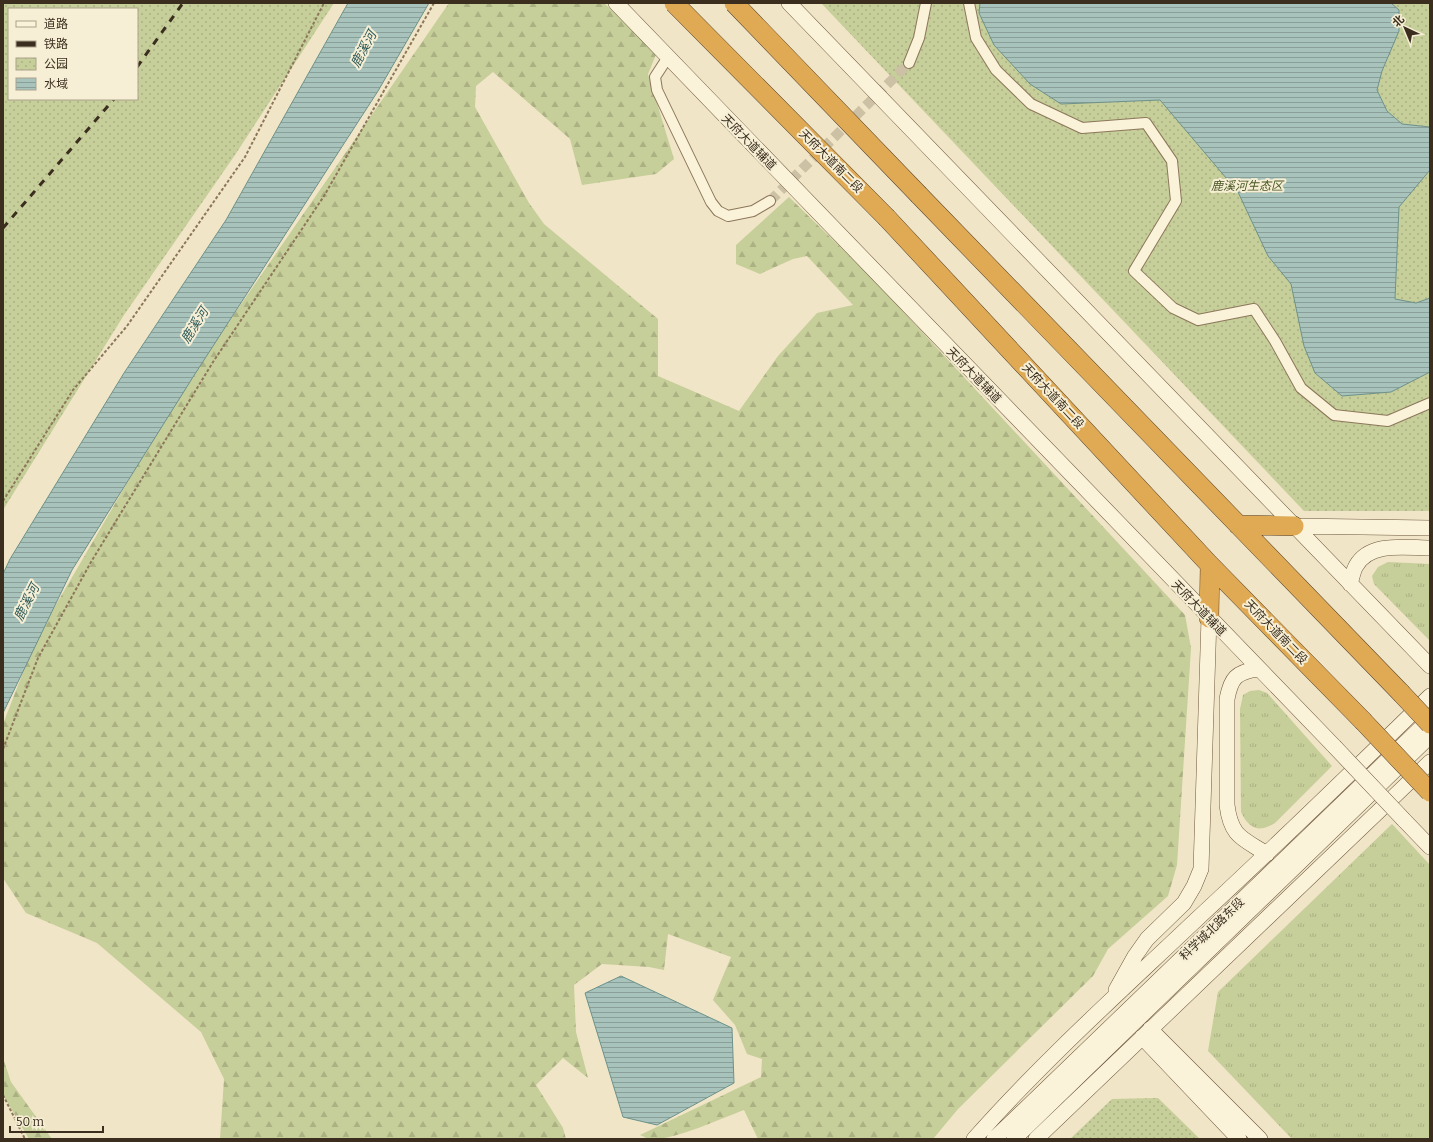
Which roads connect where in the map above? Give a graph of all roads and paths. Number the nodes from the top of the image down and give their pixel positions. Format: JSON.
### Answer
{"nodes":[{"id":1,"x":324,"y":3,"type":"edge"},
{"id":2,"x":434,"y":3,"type":"edge"},
{"id":3,"x":616,"y":3,"type":"edge"},
{"id":4,"x":674,"y":3,"type":"edge"},
{"id":5,"x":734,"y":3,"type":"edge"},
{"id":6,"x":789,"y":3,"type":"edge"},
{"id":7,"x":926,"y":3,"type":"edge"},
{"id":8,"x":969,"y":3,"type":"edge"},
{"id":9,"x":668,"y":57,"type":"junction"},
{"id":10,"x":908,"y":63,"type":"tunnel mouth"},
{"id":11,"x":770,"y":201,"type":"tunnel mouth"},
{"id":12,"x":1430,"y":403,"type":"edge"},
{"id":13,"x":3,"y":501,"type":"edge"},
{"id":14,"x":1238,"y":525,"type":"junction"},
{"id":15,"x":1294,"y":526,"type":"junction"},
{"id":16,"x":1430,"y":528,"type":"edge"},
{"id":17,"x":1430,"y":548,"type":"edge"},
{"id":18,"x":1210,"y":565,"type":"junction"},
{"id":19,"x":1350,"y":584,"type":"junction"},
{"id":20,"x":1209,"y":618,"type":"junction"},
{"id":21,"x":1430,"y":666,"type":"edge"},
{"id":22,"x":1258,"y":669,"type":"junction"},
{"id":23,"x":1430,"y":696,"type":"edge"},
{"id":24,"x":1430,"y":719,"type":"edge"},
{"id":25,"x":1430,"y":724,"type":"edge"},
{"id":26,"x":1430,"y":736,"type":"edge"},
{"id":27,"x":3,"y":749,"type":"edge"},
{"id":28,"x":1430,"y":762,"type":"edge"},
{"id":29,"x":1430,"y":792,"type":"edge"},
{"id":30,"x":1430,"y":847,"type":"edge"},
{"id":31,"x":1267,"y":854,"type":"junction"},
{"id":32,"x":1109,"y":1002,"type":"junction"},
{"id":33,"x":1146,"y":1033,"type":"junction"},
{"id":34,"x":3,"y":1094,"type":"edge"},
{"id":35,"x":25,"y":1139,"type":"edge"},
{"id":36,"x":974,"y":1139,"type":"edge"},
{"id":37,"x":994,"y":1139,"type":"edge"},
{"id":38,"x":1014,"y":1139,"type":"edge"},
{"id":39,"x":1036,"y":1139,"type":"edge"},
{"id":40,"x":1239,"y":1139,"type":"edge"},
{"id":41,"x":1260,"y":1139,"type":"edge"}],
"edges":[{"from":1,"to":13,"type":"path"},
{"from":2,"to":27,"type":"path"},
{"from":3,"to":9,"type":"street","name":"天府大道辅道"},
{"from":4,"to":18,"type":"highway","name":"天府大道南二段","bridge":true},
{"from":5,"to":14,"type":"highway","bridge":true},
{"from":6,"to":15,"type":"street"},
{"from":7,"to":10,"type":"street"},
{"from":8,"to":12,"type":"street"},
{"from":9,"to":11,"type":"street"},
{"from":9,"to":20,"type":"street","name":"天府大道辅道"},
{"from":14,"to":15,"type":"highway"},
{"from":14,"to":25,"type":"highway","bridge":true},
{"from":15,"to":16,"type":"street"},
{"from":15,"to":19,"type":"street"},
{"from":17,"to":19,"type":"street"},
{"from":18,"to":20,"type":"highway"},
{"from":18,"to":29,"type":"highway","name":"天府大道南二段","bridge":true},
{"from":19,"to":21,"type":"street"},
{"from":20,"to":22,"type":"street","name":"天府大道辅道"},
{"from":20,"to":32,"type":"street"},
{"from":22,"to":30,"type":"street","name":"天府大道辅道","bridge":true},
{"from":22,"to":31,"type":"street"},
{"from":23,"to":31,"type":"street"},
{"from":24,"to":37,"type":"street","name":"科学城北路东段"},
{"from":26,"to":38,"type":"street","name":"科学城北路东段"},
{"from":28,"to":33,"type":"street"},
{"from":31,"to":32,"type":"street"},
{"from":32,"to":36,"type":"street"},
{"from":33,"to":39,"type":"street"},
{"from":33,"to":40,"type":"street"},
{"from":33,"to":41,"type":"street"},
{"from":34,"to":35,"type":"path"}]}
